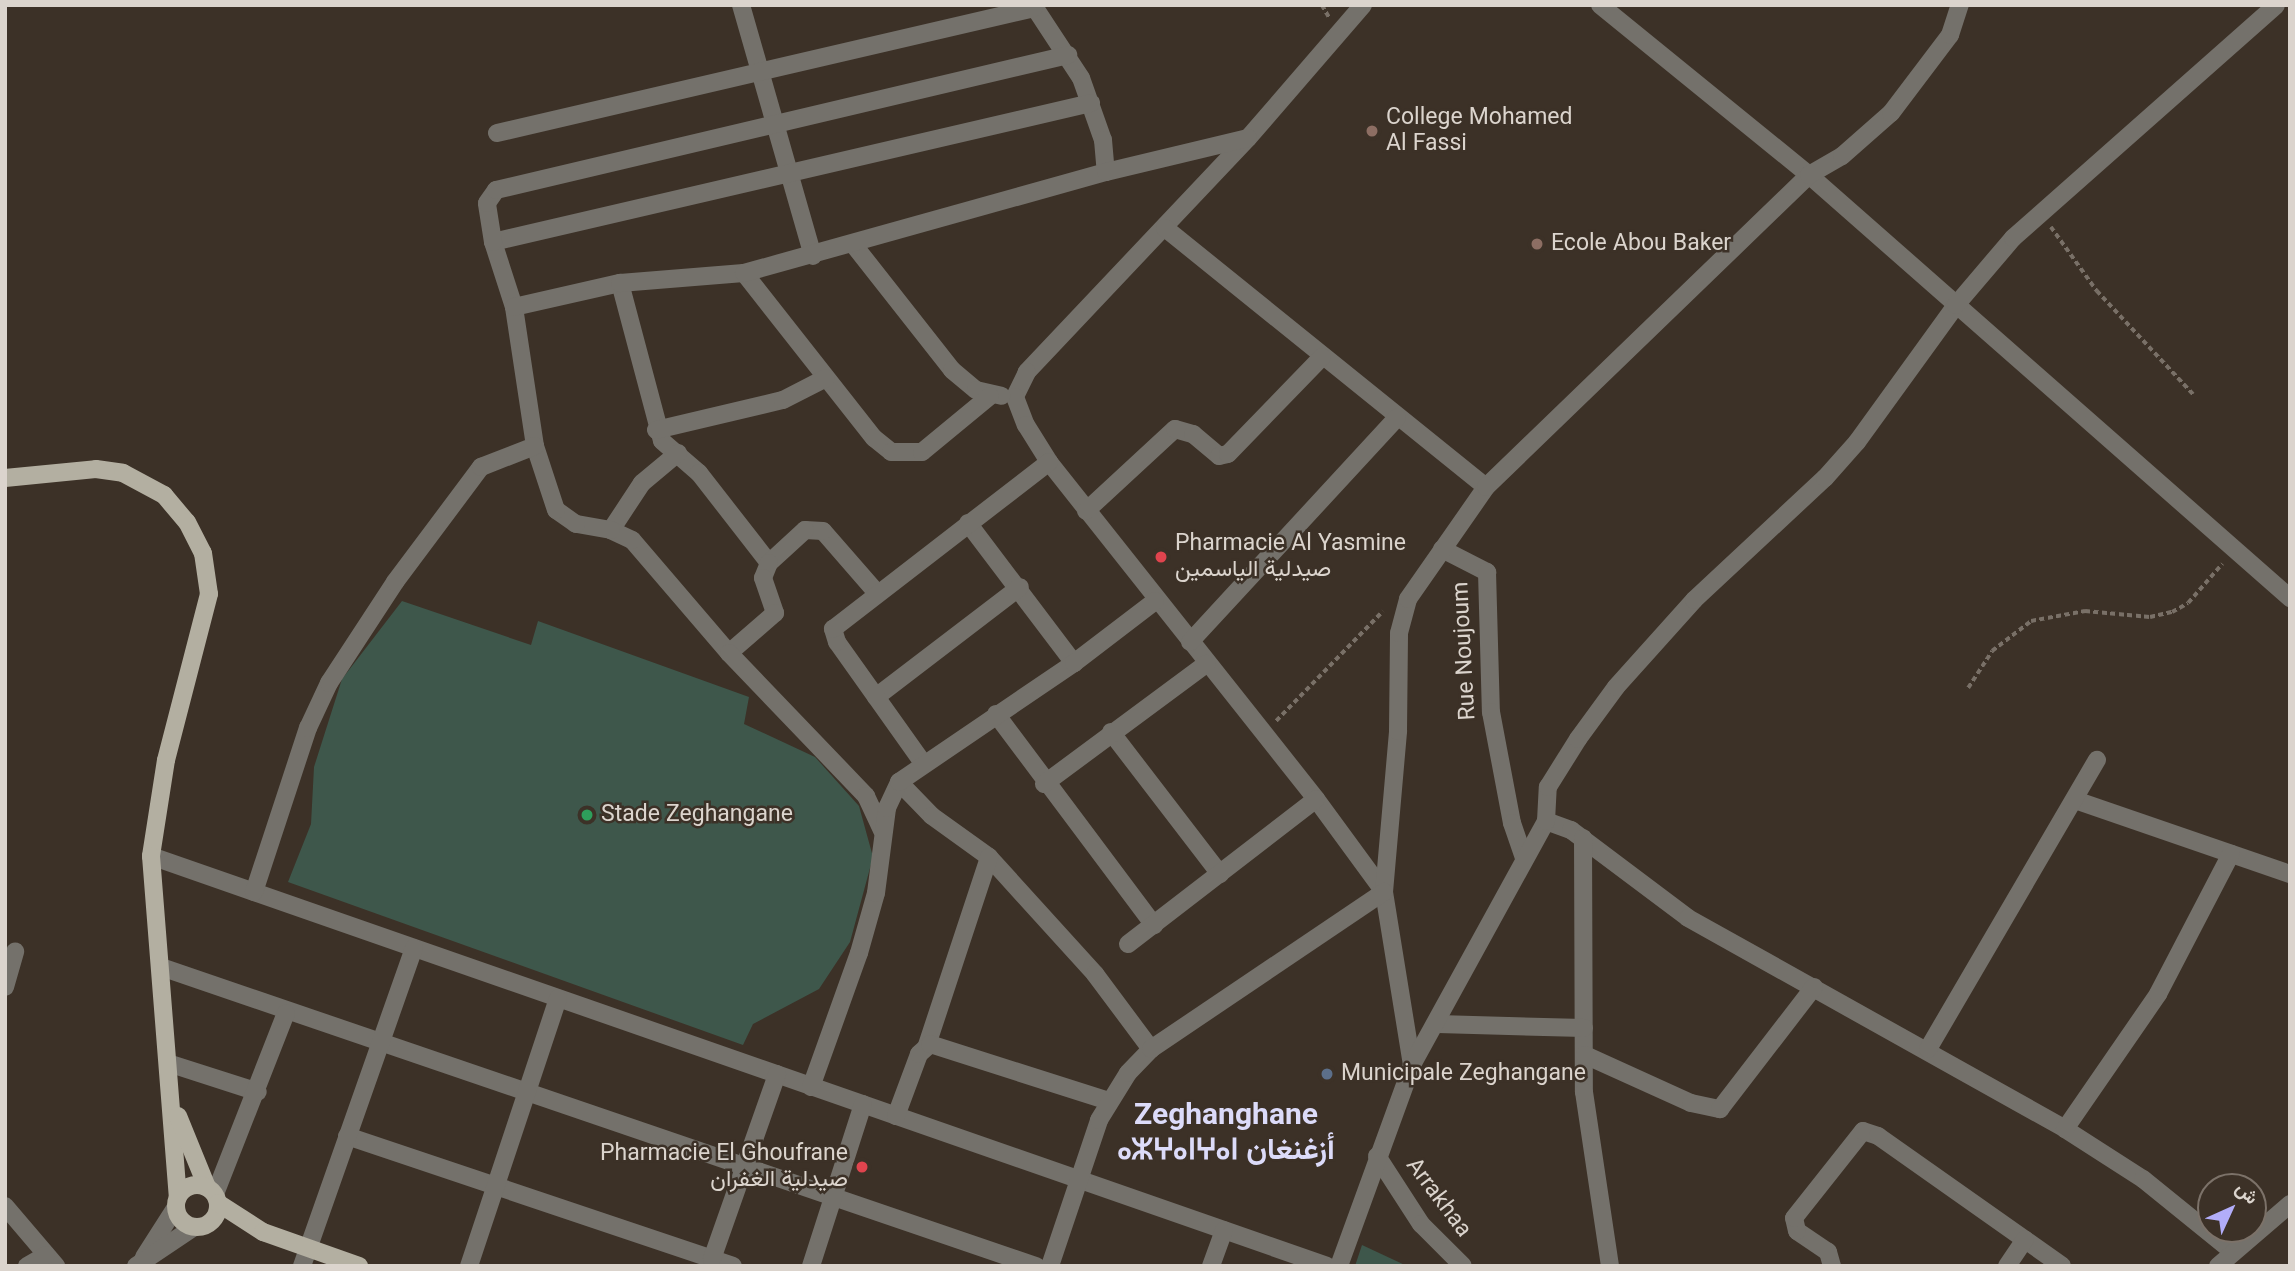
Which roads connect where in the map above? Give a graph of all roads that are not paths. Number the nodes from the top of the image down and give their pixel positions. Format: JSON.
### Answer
{"nodes":[{"id":1,"x":741,"y":5,"type":"edge"},
{"id":2,"x":1363,"y":5,"type":"edge"},
{"id":3,"x":1600,"y":5,"type":"edge"},
{"id":4,"x":1960,"y":5,"type":"edge"},
{"id":5,"x":2276,"y":5,"type":"edge"},
{"id":6,"x":1033,"y":7,"type":"edge"},
{"id":7,"x":1068,"y":55,"type":"junction"},
{"id":8,"x":758,"y":74,"type":"junction"},
{"id":9,"x":1091,"y":103,"type":"junction"},
{"id":10,"x":772,"y":127,"type":"junction"},
{"id":11,"x":497,"y":133,"type":"dead end"},
{"id":12,"x":1248,"y":138,"type":"junction"},
{"id":13,"x":1106,"y":172,"type":"junction"},
{"id":14,"x":787,"y":174,"type":"junction"},
{"id":15,"x":1809,"y":175,"type":"junction"},
{"id":16,"x":1165,"y":228,"type":"junction"},
{"id":17,"x":493,"y":242,"type":"junction"},
{"id":18,"x":853,"y":244,"type":"junction"},
{"id":19,"x":813,"y":256,"type":"junction"},
{"id":20,"x":744,"y":273,"type":"junction"},
{"id":21,"x":620,"y":283,"type":"junction"},
{"id":22,"x":1956,"y":305,"type":"junction"},
{"id":23,"x":514,"y":307,"type":"junction"},
{"id":24,"x":1322,"y":357,"type":"junction"},
{"id":25,"x":826,"y":378,"type":"junction"},
{"id":26,"x":990,"y":396,"type":"junction"},
{"id":27,"x":1015,"y":397,"type":"junction"},
{"id":28,"x":1397,"y":418,"type":"junction"},
{"id":29,"x":656,"y":430,"type":"junction"},
{"id":30,"x":535,"y":446,"type":"junction"},
{"id":31,"x":678,"y":453,"type":"junction"},
{"id":32,"x":1049,"y":462,"type":"junction"},
{"id":33,"x":5,"y":478,"type":"edge"},
{"id":34,"x":1486,"y":487,"type":"junction"},
{"id":35,"x":1086,"y":511,"type":"junction"},
{"id":36,"x":968,"y":523,"type":"junction"},
{"id":37,"x":611,"y":530,"type":"junction"},
{"id":38,"x":1442,"y":549,"type":"junction"},
{"id":39,"x":769,"y":563,"type":"junction"},
{"id":40,"x":1020,"y":587,"type":"junction"},
{"id":41,"x":877,"y":593,"type":"junction"},
{"id":42,"x":2290,"y":597,"type":"edge"},
{"id":43,"x":1155,"y":601,"type":"junction"},
{"id":44,"x":1190,"y":642,"type":"junction"},
{"id":45,"x":729,"y":653,"type":"junction"},
{"id":46,"x":1074,"y":663,"type":"junction"},
{"id":47,"x":1206,"y":664,"type":"junction"},
{"id":48,"x":876,"y":697,"type":"junction"},
{"id":49,"x":996,"y":714,"type":"junction"},
{"id":50,"x":1111,"y":732,"type":"junction"},
{"id":51,"x":2097,"y":760,"type":"dead end"},
{"id":52,"x":923,"y":763,"type":"junction"},
{"id":53,"x":899,"y":782,"type":"junction"},
{"id":54,"x":1044,"y":784,"type":"junction"},
{"id":55,"x":1316,"y":799,"type":"junction"},
{"id":56,"x":2075,"y":800,"type":"junction"},
{"id":57,"x":1546,"y":821,"type":"junction"},
{"id":58,"x":883,"y":831,"type":"junction"},
{"id":59,"x":1583,"y":838,"type":"junction"},
{"id":60,"x":2231,"y":854,"type":"junction"},
{"id":61,"x":152,"y":856,"type":"junction"},
{"id":62,"x":989,"y":858,"type":"junction"},
{"id":63,"x":1524,"y":858,"type":"junction"},
{"id":64,"x":1220,"y":874,"type":"junction"},
{"id":65,"x":2290,"y":874,"type":"edge"},
{"id":66,"x":254,"y":892,"type":"junction"},
{"id":67,"x":1384,"y":892,"type":"junction"},
{"id":68,"x":1154,"y":925,"type":"junction"},
{"id":69,"x":1128,"y":944,"type":"dead end"},
{"id":70,"x":414,"y":948,"type":"junction"},
{"id":71,"x":16,"y":951,"type":"dead end"},
{"id":72,"x":163,"y":968,"type":"junction"},
{"id":73,"x":5,"y":987,"type":"edge"},
{"id":74,"x":1814,"y":987,"type":"junction"},
{"id":75,"x":558,"y":998,"type":"junction"},
{"id":76,"x":286,"y":1013,"type":"junction"},
{"id":77,"x":1437,"y":1024,"type":"junction"},
{"id":78,"x":1584,"y":1028,"type":"junction"},
{"id":79,"x":380,"y":1044,"type":"junction"},
{"id":80,"x":927,"y":1045,"type":"junction"},
{"id":81,"x":1152,"y":1049,"type":"junction"},
{"id":82,"x":1928,"y":1049,"type":"junction"},
{"id":83,"x":1585,"y":1055,"type":"junction"},
{"id":84,"x":171,"y":1064,"type":"junction"},
{"id":85,"x":1412,"y":1065,"type":"junction"},
{"id":86,"x":777,"y":1074,"type":"junction"},
{"id":87,"x":811,"y":1087,"type":"junction"},
{"id":88,"x":258,"y":1092,"type":"junction"},
{"id":89,"x":526,"y":1094,"type":"junction"},
{"id":90,"x":1109,"y":1101,"type":"junction"},
{"id":91,"x":863,"y":1104,"type":"junction"},
{"id":92,"x":175,"y":1110,"type":"junction"},
{"id":93,"x":896,"y":1116,"type":"junction"},
{"id":94,"x":2065,"y":1129,"type":"junction"},
{"id":95,"x":347,"y":1136,"type":"junction"},
{"id":96,"x":1377,"y":1156,"type":"junction"},
{"id":97,"x":744,"y":1167,"type":"junction"},
{"id":98,"x":1079,"y":1180,"type":"junction"},
{"id":99,"x":496,"y":1186,"type":"junction"},
{"id":100,"x":213,"y":1195,"type":"junction"},
{"id":101,"x":834,"y":1197,"type":"junction"},
{"id":102,"x":177,"y":1202,"type":"junction"},
{"id":103,"x":2290,"y":1204,"type":"edge"},
{"id":104,"x":5,"y":1206,"type":"edge"},
{"id":105,"x":203,"y":1224,"type":"junction"},
{"id":106,"x":1224,"y":1230,"type":"junction"},
{"id":107,"x":263,"y":1232,"type":"junction"},
{"id":108,"x":2025,"y":1239,"type":"junction"},
{"id":109,"x":2233,"y":1252,"type":"junction"},
{"id":110,"x":305,"y":1257,"type":"edge"},
{"id":111,"x":712,"y":1259,"type":"junction"},
{"id":112,"x":51,"y":1260,"type":"edge"},
{"id":113,"x":137,"y":1265,"type":"edge"},
{"id":114,"x":27,"y":1266,"type":"edge"},
{"id":115,"x":359,"y":1266,"type":"edge"},
{"id":116,"x":469,"y":1266,"type":"edge"},
{"id":117,"x":733,"y":1266,"type":"edge"},
{"id":118,"x":811,"y":1266,"type":"edge"},
{"id":119,"x":1036,"y":1266,"type":"edge"},
{"id":120,"x":1049,"y":1266,"type":"edge"},
{"id":121,"x":1211,"y":1266,"type":"edge"},
{"id":122,"x":1327,"y":1266,"type":"edge"},
{"id":123,"x":1339,"y":1266,"type":"edge"},
{"id":124,"x":1463,"y":1266,"type":"edge"},
{"id":125,"x":1610,"y":1266,"type":"edge"},
{"id":126,"x":1832,"y":1266,"type":"edge"},
{"id":127,"x":2007,"y":1266,"type":"edge"},
{"id":128,"x":2062,"y":1266,"type":"edge"},
{"id":129,"x":2218,"y":1266,"type":"edge"}],
"edges":[{"from":1,"to":8,"type":"street"},
{"from":2,"to":12,"type":"street"},
{"from":3,"to":15,"type":"street"},
{"from":4,"to":15,"type":"street"},
{"from":5,"to":22,"type":"street"},
{"from":6,"to":7,"type":"street"},
{"from":6,"to":8,"type":"street"},
{"from":7,"to":9,"type":"street"},
{"from":7,"to":10,"type":"street"},
{"from":8,"to":10,"type":"street"},
{"from":8,"to":11,"type":"street"},
{"from":9,"to":13,"type":"street"},
{"from":9,"to":14,"type":"street"},
{"from":10,"to":14,"type":"street"},
{"from":10,"to":17,"type":"street"},
{"from":12,"to":13,"type":"street"},
{"from":12,"to":16,"type":"street"},
{"from":13,"to":18,"type":"street"},
{"from":14,"to":17,"type":"street"},
{"from":14,"to":19,"type":"street"},
{"from":15,"to":22,"type":"street"},
{"from":15,"to":34,"type":"street"},
{"from":16,"to":24,"type":"street"},
{"from":16,"to":27,"type":"street"},
{"from":17,"to":23,"type":"street"},
{"from":18,"to":19,"type":"street"},
{"from":18,"to":26,"type":"street"},
{"from":19,"to":20,"type":"street"},
{"from":20,"to":21,"type":"street"},
{"from":20,"to":25,"type":"street"},
{"from":21,"to":23,"type":"street"},
{"from":21,"to":29,"type":"street"},
{"from":22,"to":42,"type":"street"},
{"from":22,"to":57,"type":"street"},
{"from":23,"to":30,"type":"street"},
{"from":24,"to":28,"type":"street"},
{"from":24,"to":35,"type":"street"},
{"from":25,"to":26,"type":"street"},
{"from":25,"to":29,"type":"street"},
{"from":26,"to":27,"type":"street"},
{"from":27,"to":32,"type":"street"},
{"from":28,"to":34,"type":"street"},
{"from":28,"to":44,"type":"street"},
{"from":29,"to":31,"type":"street"},
{"from":30,"to":37,"type":"street"},
{"from":30,"to":66,"type":"street"},
{"from":31,"to":37,"type":"street"},
{"from":31,"to":39,"type":"street"},
{"from":32,"to":35,"type":"street"},
{"from":32,"to":36,"type":"street"},
{"from":33,"to":61,"type":"main road"},
{"from":34,"to":38,"type":"street"},
{"from":35,"to":43,"type":"street"},
{"from":36,"to":40,"type":"street"},
{"from":36,"to":41,"type":"street"},
{"from":37,"to":45,"type":"street"},
{"from":38,"to":63,"type":"street","name":"Rue Noujoum"},
{"from":38,"to":67,"type":"street"},
{"from":39,"to":41,"type":"street"},
{"from":39,"to":45,"type":"street"},
{"from":40,"to":46,"type":"street"},
{"from":40,"to":48,"type":"street"},
{"from":41,"to":48,"type":"street"},
{"from":43,"to":44,"type":"street"},
{"from":43,"to":46,"type":"street"},
{"from":44,"to":47,"type":"street"},
{"from":45,"to":58,"type":"street"},
{"from":46,"to":49,"type":"street"},
{"from":47,"to":50,"type":"street"},
{"from":47,"to":55,"type":"street"},
{"from":48,"to":52,"type":"street"},
{"from":49,"to":52,"type":"street"},
{"from":49,"to":54,"type":"street"},
{"from":50,"to":54,"type":"street"},
{"from":50,"to":64,"type":"street"},
{"from":51,"to":56,"type":"street"},
{"from":52,"to":53,"type":"street"},
{"from":53,"to":58,"type":"street"},
{"from":53,"to":62,"type":"street"},
{"from":54,"to":68,"type":"street"},
{"from":55,"to":64,"type":"street"},
{"from":55,"to":67,"type":"street"},
{"from":56,"to":60,"type":"street"},
{"from":56,"to":82,"type":"street"},
{"from":57,"to":59,"type":"street"},
{"from":57,"to":63,"type":"street"},
{"from":58,"to":87,"type":"street"},
{"from":59,"to":74,"type":"street"},
{"from":59,"to":78,"type":"street"},
{"from":60,"to":65,"type":"street"},
{"from":60,"to":94,"type":"street"},
{"from":61,"to":66,"type":"street"},
{"from":61,"to":72,"type":"main road"},
{"from":62,"to":80,"type":"street"},
{"from":62,"to":81,"type":"street"},
{"from":63,"to":77,"type":"street"},
{"from":64,"to":68,"type":"street"},
{"from":66,"to":70,"type":"street"},
{"from":67,"to":81,"type":"street"},
{"from":67,"to":85,"type":"street"},
{"from":68,"to":69,"type":"street"},
{"from":70,"to":75,"type":"street"},
{"from":70,"to":79,"type":"street"},
{"from":71,"to":73,"type":"street"},
{"from":72,"to":76,"type":"street"},
{"from":72,"to":84,"type":"main road"},
{"from":74,"to":82,"type":"street"},
{"from":74,"to":83,"type":"street"},
{"from":75,"to":86,"type":"street"},
{"from":75,"to":89,"type":"street"},
{"from":76,"to":79,"type":"street"},
{"from":76,"to":88,"type":"street"},
{"from":77,"to":78,"type":"street"},
{"from":77,"to":85,"type":"street"},
{"from":78,"to":83,"type":"street"},
{"from":79,"to":89,"type":"street"},
{"from":79,"to":95,"type":"street"},
{"from":80,"to":90,"type":"street"},
{"from":80,"to":93,"type":"street"},
{"from":81,"to":90,"type":"street"},
{"from":82,"to":94,"type":"street"},
{"from":83,"to":125,"type":"street"},
{"from":84,"to":88,"type":"street"},
{"from":84,"to":92,"type":"main road"},
{"from":85,"to":96,"type":"street"},
{"from":86,"to":87,"type":"street"},
{"from":86,"to":97,"type":"street"},
{"from":87,"to":91,"type":"street"},
{"from":88,"to":100,"type":"street"},
{"from":89,"to":97,"type":"street"},
{"from":89,"to":99,"type":"street"},
{"from":90,"to":98,"type":"street"},
{"from":91,"to":93,"type":"street"},
{"from":91,"to":101,"type":"street"},
{"from":92,"to":100,"type":"main road"},
{"from":92,"to":102,"type":"main road"},
{"from":93,"to":98,"type":"street"},
{"from":94,"to":109,"type":"street"},
{"from":95,"to":99,"type":"street"},
{"from":95,"to":110,"type":"street"},
{"from":96,"to":123,"type":"street"},
{"from":96,"to":124,"type":"street","name":"Arrakhaa"},
{"from":97,"to":101,"type":"street"},
{"from":97,"to":111,"type":"street"},
{"from":98,"to":106,"type":"street"},
{"from":98,"to":120,"type":"street"},
{"from":99,"to":111,"type":"street"},
{"from":99,"to":116,"type":"street"},
{"from":100,"to":102,"type":"main road"},
{"from":100,"to":105,"type":"main road"},
{"from":100,"to":107,"type":"main road"},
{"from":101,"to":118,"type":"street"},
{"from":101,"to":119,"type":"street"},
{"from":102,"to":105,"type":"main road"},
{"from":102,"to":113,"type":"street"},
{"from":103,"to":109,"type":"street"},
{"from":104,"to":112,"type":"street"},
{"from":105,"to":107,"type":"main road"},
{"from":105,"to":113,"type":"street"},
{"from":106,"to":121,"type":"street"},
{"from":106,"to":122,"type":"street"},
{"from":107,"to":110,"type":"main road"},
{"from":108,"to":126,"type":"street"},
{"from":108,"to":127,"type":"street"},
{"from":108,"to":128,"type":"street"},
{"from":109,"to":129,"type":"street"},
{"from":110,"to":115,"type":"main road"},
{"from":111,"to":117,"type":"street"},
{"from":112,"to":114,"type":"street"}]}
